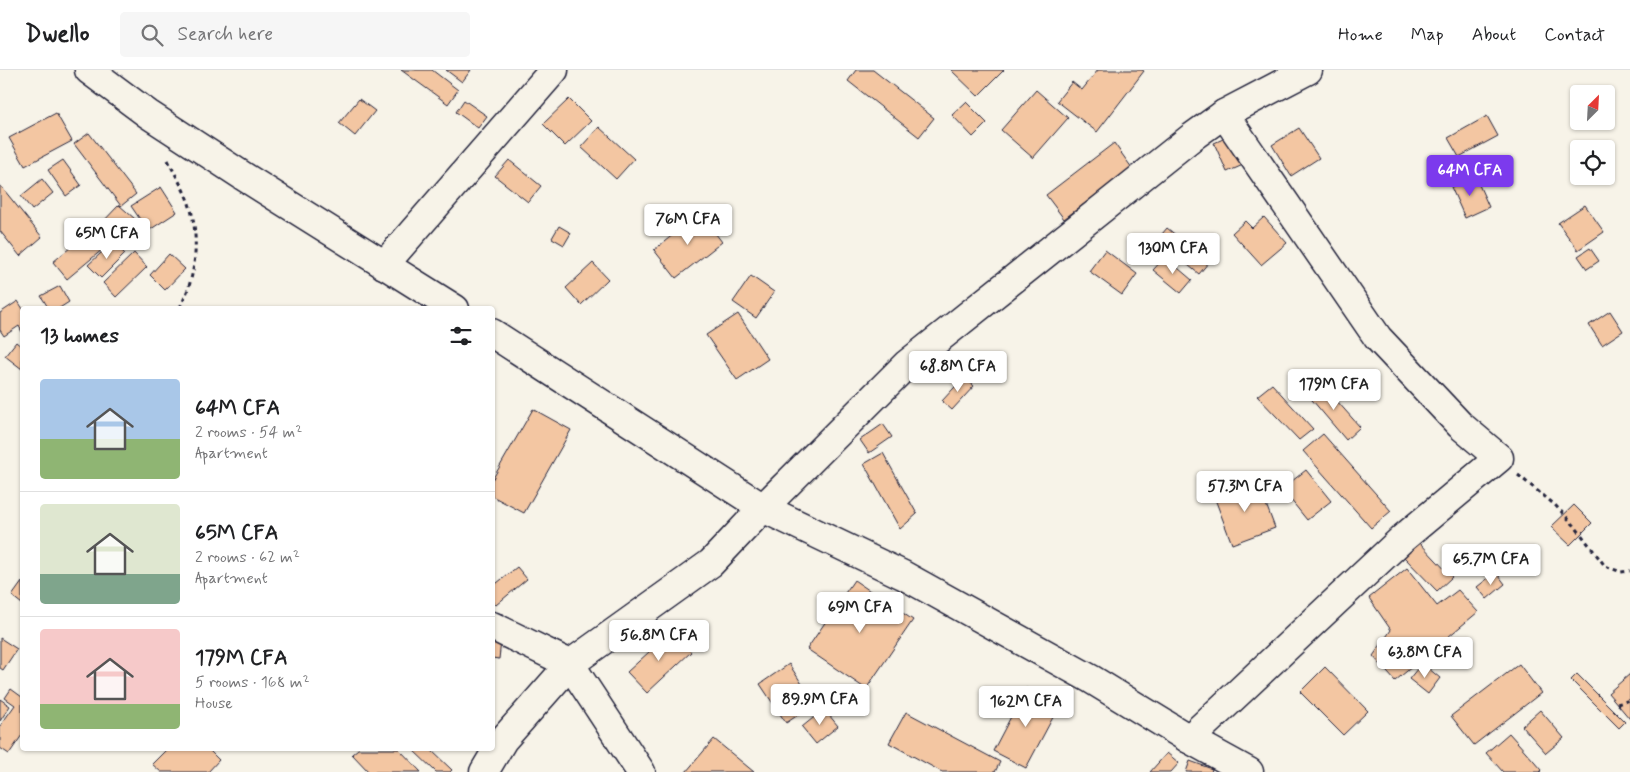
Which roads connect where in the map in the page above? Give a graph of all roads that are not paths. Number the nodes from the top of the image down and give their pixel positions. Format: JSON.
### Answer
{"nodes":[{"id":1,"x":89,"y":70,"type":"edge"},
{"id":2,"x":554,"y":70,"type":"edge"},
{"id":3,"x":1308,"y":70,"type":"edge"},
{"id":4,"x":1224,"y":114,"type":"junction"},
{"id":5,"x":384,"y":265,"type":"junction"},
{"id":6,"x":425,"y":300,"type":"edge"},
{"id":7,"x":445,"y":306,"type":"edge"},
{"id":8,"x":495,"y":335,"type":"edge"},
{"id":9,"x":763,"y":508,"type":"junction"},
{"id":10,"x":495,"y":627,"type":"edge"},
{"id":11,"x":570,"y":664,"type":"junction"},
{"id":12,"x":1189,"y":739,"type":"junction"},
{"id":13,"x":484,"y":772,"type":"edge"},
{"id":14,"x":641,"y":772,"type":"edge"},
{"id":15,"x":1250,"y":772,"type":"edge"}],
"edges":[{"from":1,"to":5,"type":"street"},
{"from":2,"to":5,"type":"street"},
{"from":3,"to":4,"type":"street"},
{"from":4,"to":9,"type":"street"},
{"from":4,"to":12,"type":"street"},
{"from":5,"to":6,"type":"street"},
{"from":6,"to":7,"type":"street"},
{"from":8,"to":9,"type":"street"},
{"from":9,"to":11,"type":"street"},
{"from":9,"to":12,"type":"street"},
{"from":10,"to":11,"type":"street"},
{"from":11,"to":13,"type":"street"},
{"from":11,"to":14,"type":"street"},
{"from":12,"to":15,"type":"street"}]}
